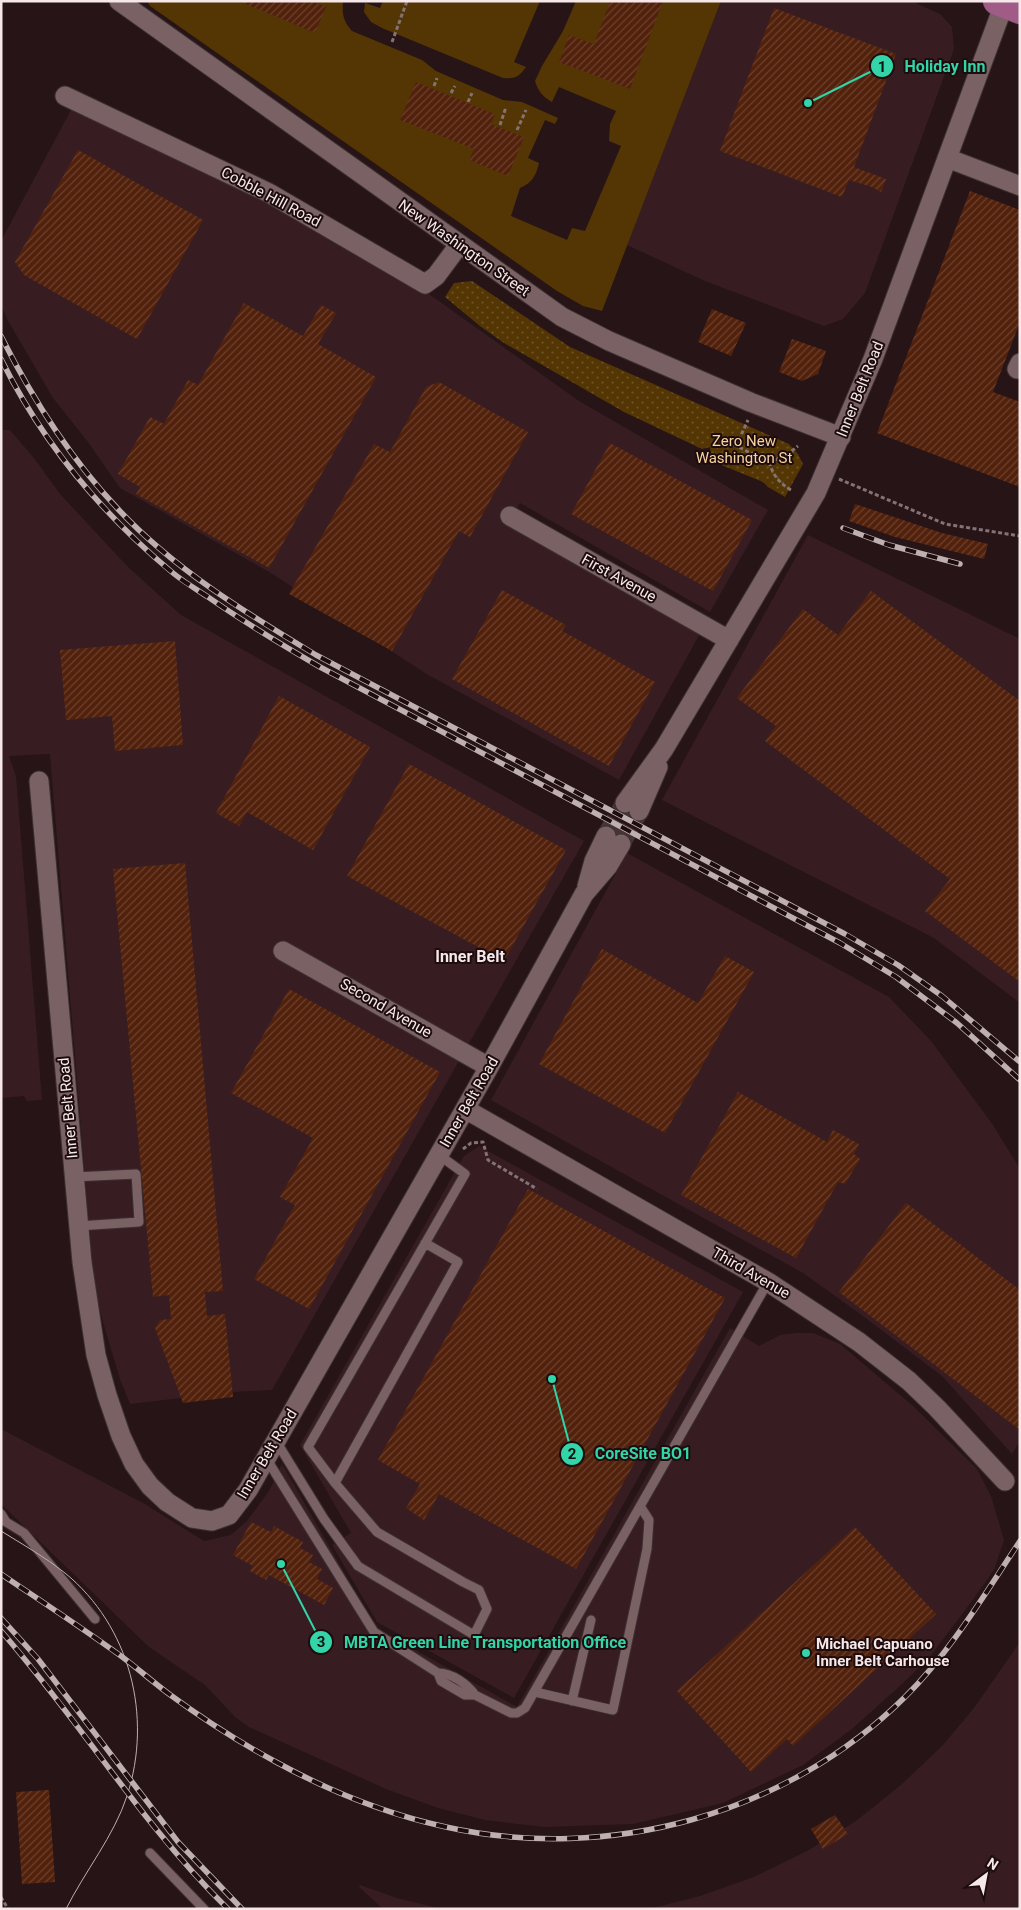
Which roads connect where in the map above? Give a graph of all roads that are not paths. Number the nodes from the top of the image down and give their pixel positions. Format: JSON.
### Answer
{"nodes":[{"id":1,"x":119,"y":1,"type":"edge"},
{"id":2,"x":1007,"y":5,"type":"edge"},
{"id":3,"x":65,"y":96,"type":"dead end"},
{"id":4,"x":947,"y":158,"type":"junction"},
{"id":5,"x":1020,"y":186,"type":"edge"},
{"id":6,"x":459,"y":245,"type":"junction"},
{"id":7,"x":841,"y":437,"type":"junction"},
{"id":8,"x":510,"y":516,"type":"dead end"},
{"id":9,"x":729,"y":640,"type":"junction"},
{"id":10,"x":39,"y":781,"type":"dead end"},
{"id":11,"x":632,"y":807,"type":"tunnel mouth"},
{"id":12,"x":614,"y":840,"type":"tunnel mouth"},
{"id":13,"x":283,"y":951,"type":"dead end"},
{"id":14,"x":489,"y":1067,"type":"junction"},
{"id":15,"x":465,"y":1109,"type":"junction"},
{"id":16,"x":441,"y":1151,"type":"junction"},
{"id":17,"x":74,"y":1177,"type":"junction"},
{"id":18,"x":78,"y":1226,"type":"junction"},
{"id":19,"x":425,"y":1243,"type":"junction"},
{"id":20,"x":768,"y":1282,"type":"junction"},
{"id":21,"x":276,"y":1441,"type":"junction"},
{"id":22,"x":266,"y":1458,"type":"junction"},
{"id":23,"x":1005,"y":1481,"type":"dead end"},
{"id":24,"x":334,"y":1483,"type":"junction"},
{"id":25,"x":640,"y":1506,"type":"junction"},
{"id":26,"x":1,"y":1514,"type":"edge"},
{"id":27,"x":95,"y":1618,"type":"dead end"},
{"id":28,"x":591,"y":1620,"type":"dead end"},
{"id":29,"x":535,"y":1692,"type":"junction"},
{"id":30,"x":572,"y":1701,"type":"junction"},
{"id":31,"x":150,"y":1853,"type":"dead end"},
{"id":32,"x":204,"y":1909,"type":"edge"}],
"edges":[{"from":1,"to":6,"type":"street","name":"New Washington Street"},
{"from":2,"to":4,"type":"street","name":"Inner Belt Road"},
{"from":3,"to":6,"type":"street","name":"Cobble Hill Road"},
{"from":4,"to":5,"type":"street"},
{"from":4,"to":7,"type":"street","name":"Inner Belt Road"},
{"from":6,"to":7,"type":"street","name":"New Washington Street"},
{"from":7,"to":9,"type":"street","name":"Inner Belt Road"},
{"from":8,"to":9,"type":"street","name":"First Avenue"},
{"from":9,"to":11,"type":"street","name":"Inner Belt Road"},
{"from":10,"to":17,"type":"street","name":"Inner Belt Road"},
{"from":12,"to":14,"type":"street","name":"Inner Belt Road"},
{"from":13,"to":14,"type":"street","name":"Second Avenue"},
{"from":14,"to":15,"type":"street","name":"Inner Belt Road"},
{"from":15,"to":16,"type":"street","name":"Inner Belt Road"},
{"from":15,"to":20,"type":"street","name":"Third Avenue"},
{"from":16,"to":19,"type":"lane"},
{"from":16,"to":21,"type":"street","name":"Inner Belt Road"},
{"from":17,"to":18,"type":"street","name":"Inner Belt Road"},
{"from":17,"to":18,"type":"lane"},
{"from":18,"to":22,"type":"street","name":"Inner Belt Road"},
{"from":19,"to":24,"type":"lane"},
{"from":19,"to":24,"type":"lane"},
{"from":20,"to":23,"type":"street","name":"Third Avenue"},
{"from":20,"to":25,"type":"lane"},
{"from":21,"to":22,"type":"street","name":"Inner Belt Road"},
{"from":21,"to":24,"type":"lane"},
{"from":22,"to":29,"type":"lane"},
{"from":25,"to":29,"type":"lane"},
{"from":25,"to":30,"type":"lane"},
{"from":26,"to":27,"type":"lane"},
{"from":28,"to":30,"type":"lane"},
{"from":29,"to":30,"type":"lane"},
{"from":31,"to":32,"type":"lane"}]}
